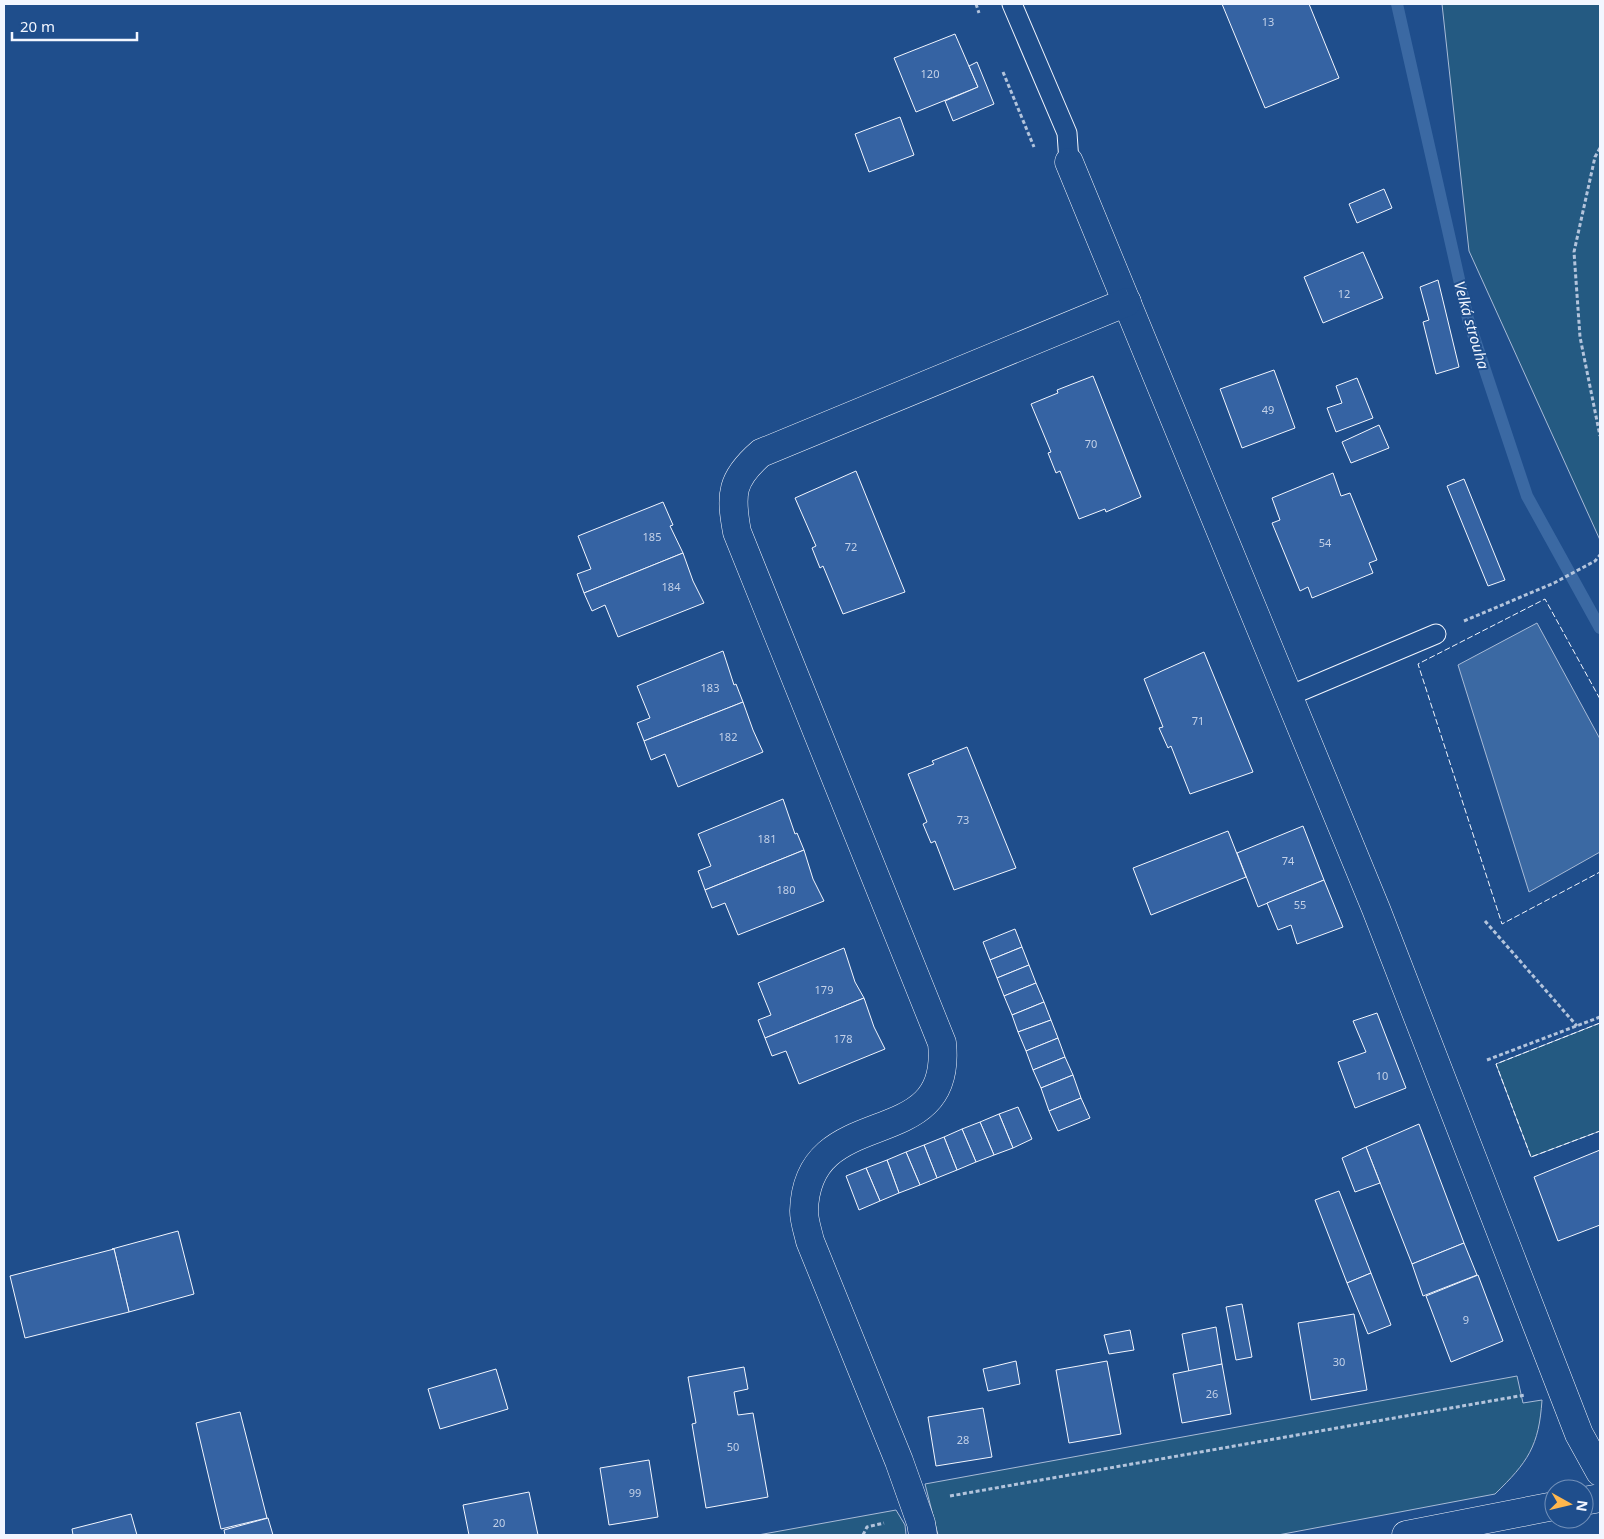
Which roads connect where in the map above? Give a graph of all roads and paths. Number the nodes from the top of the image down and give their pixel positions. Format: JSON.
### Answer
{"nodes":[{"id":1,"x":1012,"y":4,"type":"edge"},
{"id":2,"x":1600,"y":148,"type":"edge"},
{"id":3,"x":1069,"y":162,"type":"joint"},
{"id":4,"x":1127,"y":302,"type":"junction"},
{"id":5,"x":1600,"y":436,"type":"edge"},
{"id":6,"x":1600,"y":555,"type":"edge"},
{"id":7,"x":1436,"y":634,"type":"joint"},
{"id":8,"x":1289,"y":696,"type":"junction"},
{"id":9,"x":1485,"y":921,"type":"dead end"},
{"id":10,"x":1600,"y":1016,"type":"edge"},
{"id":11,"x":1577,"y":1026,"type":"junction"},
{"id":12,"x":1487,"y":1060,"type":"dead end"},
{"id":13,"x":1563,"y":1388,"type":"junction"},
{"id":14,"x":1600,"y":1472,"type":"edge"},
{"id":15,"x":914,"y":1502,"type":"junction"},
{"id":16,"x":1544,"y":1508,"type":"edge"},
{"id":17,"x":863,"y":1535,"type":"edge"},
{"id":18,"x":923,"y":1535,"type":"edge"},
{"id":19,"x":1406,"y":1535,"type":"edge"}],
"edges":[{"from":1,"to":3,"type":"lane"},
{"from":2,"to":5,"type":"path"},
{"from":3,"to":4,"type":"street"},
{"from":4,"to":8,"type":"street"},
{"from":4,"to":15,"type":"street"},
{"from":6,"to":7,"type":"path"},
{"from":7,"to":8,"type":"lane"},
{"from":8,"to":13,"type":"street"},
{"from":9,"to":11,"type":"path"},
{"from":10,"to":11,"type":"path"},
{"from":11,"to":12,"type":"path"},
{"from":13,"to":14,"type":"street"},
{"from":13,"to":15,"type":"path"},
{"from":15,"to":17,"type":"path"},
{"from":15,"to":18,"type":"street"},
{"from":16,"to":19,"type":"street"}]}
